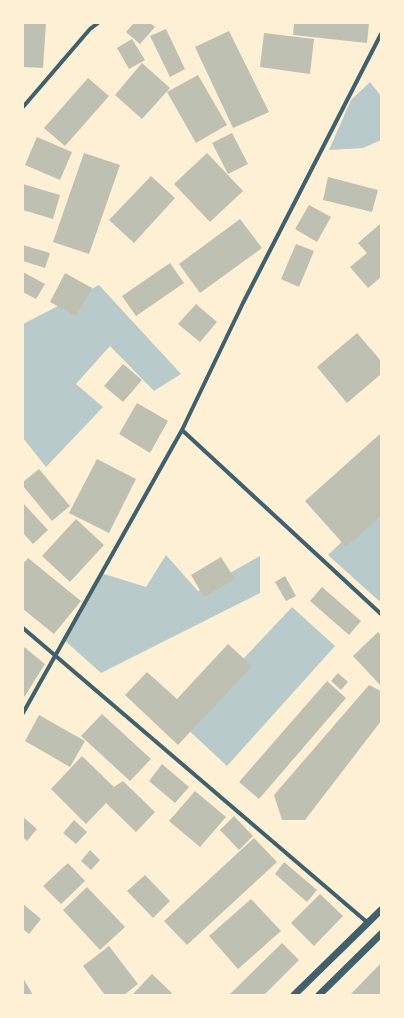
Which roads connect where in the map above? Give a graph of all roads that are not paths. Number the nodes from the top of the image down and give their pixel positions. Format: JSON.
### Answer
{"nodes":[{"id":1,"x":98,"y":23,"type":"edge"},
{"id":2,"x":381,"y":34,"type":"edge"},
{"id":3,"x":23,"y":107,"type":"edge"},
{"id":4,"x":182,"y":430,"type":"junction"},
{"id":5,"x":381,"y":614,"type":"edge"},
{"id":6,"x":23,"y":628,"type":"edge"},
{"id":7,"x":54,"y":655,"type":"junction"},
{"id":8,"x":23,"y":713,"type":"edge"},
{"id":9,"x":381,"y":910,"type":"edge"},
{"id":10,"x":368,"y":923,"type":"junction"},
{"id":11,"x":381,"y":934,"type":"edge"},
{"id":12,"x":294,"y":995,"type":"edge"},
{"id":13,"x":319,"y":995,"type":"edge"}],
"edges":[{"from":1,"to":3,"type":"street"},
{"from":2,"to":4,"type":"street"},
{"from":4,"to":5,"type":"street"},
{"from":4,"to":7,"type":"street"},
{"from":6,"to":7,"type":"street"},
{"from":7,"to":8,"type":"street"},
{"from":7,"to":10,"type":"street"},
{"from":9,"to":10,"type":"street"},
{"from":10,"to":12,"type":"street"},
{"from":11,"to":13,"type":"street"}]}
